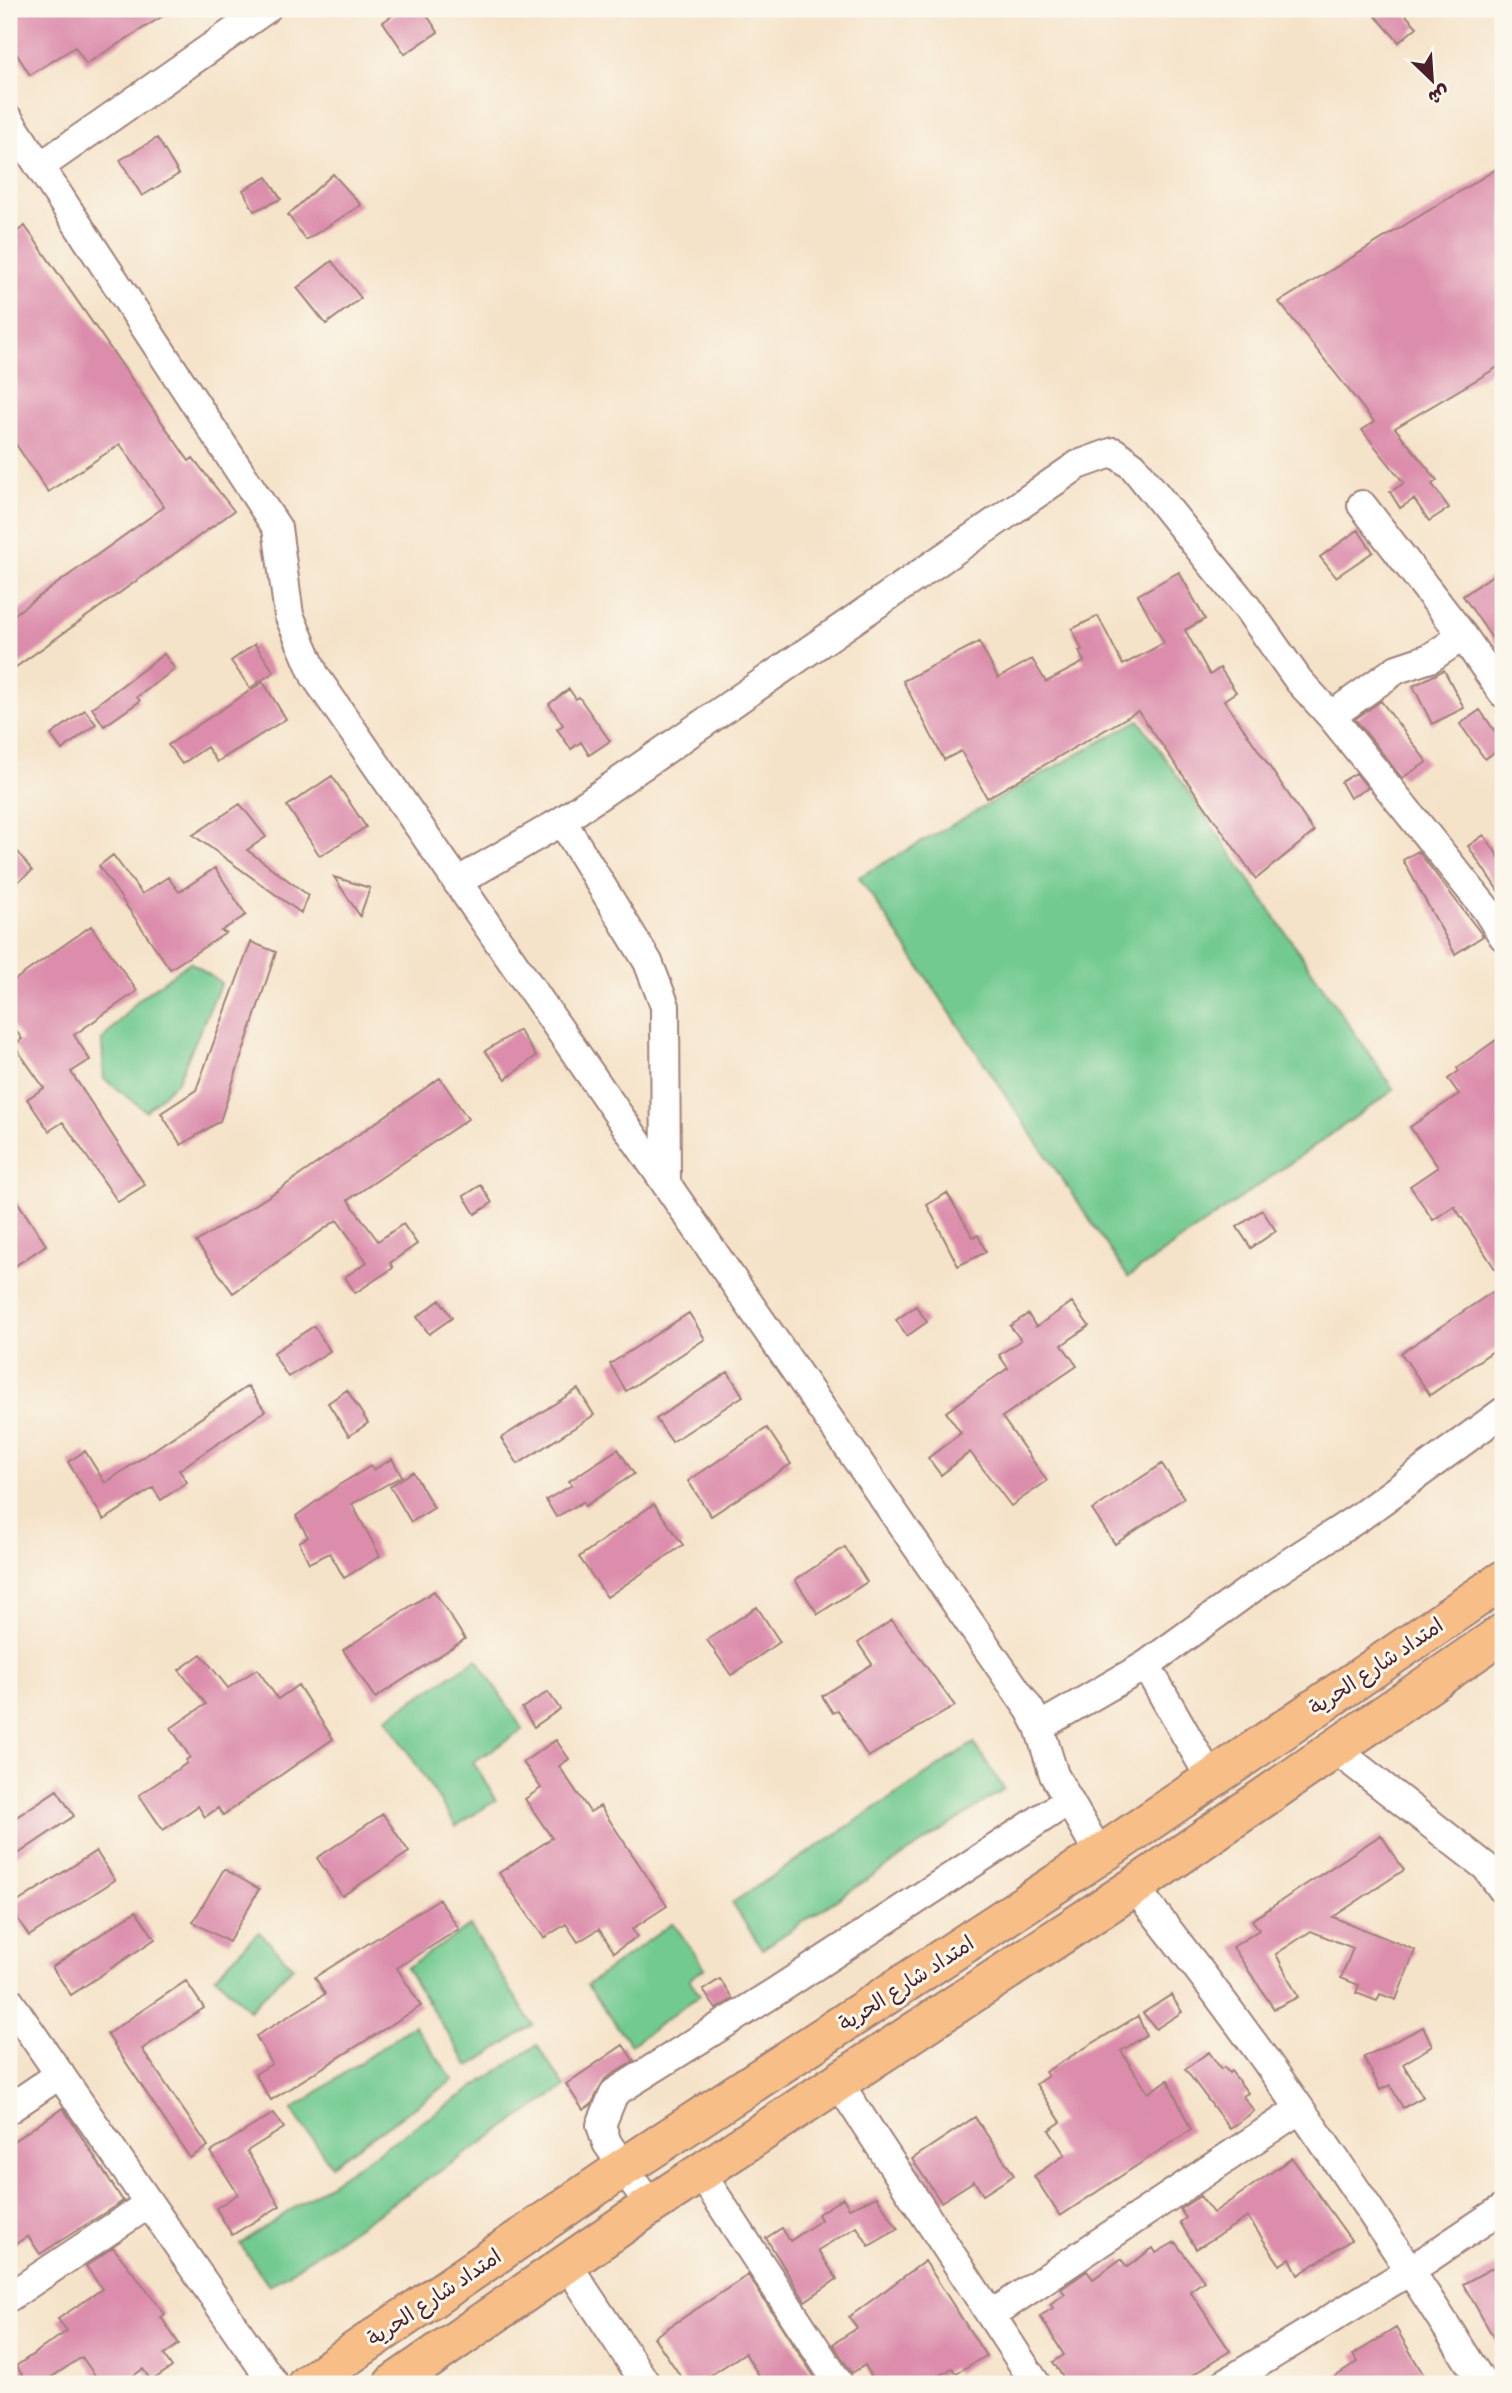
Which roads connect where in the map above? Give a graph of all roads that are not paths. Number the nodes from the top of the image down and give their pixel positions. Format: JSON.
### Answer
{"nodes":[{"id":1,"x":266,"y":9,"type":"edge"},
{"id":2,"x":9,"y":120,"type":"edge"},
{"id":3,"x":40,"y":166,"type":"junction"},
{"id":4,"x":1362,"y":505,"type":"dead end"},
{"id":5,"x":1463,"y":636,"type":"junction"},
{"id":6,"x":1503,"y":694,"type":"edge"},
{"id":7,"x":1331,"y":716,"type":"junction"},
{"id":8,"x":562,"y":821,"type":"junction"},
{"id":9,"x":457,"y":881,"type":"junction"},
{"id":10,"x":1495,"y":902,"type":"edge"},
{"id":11,"x":1503,"y":936,"type":"edge"},
{"id":12,"x":666,"y":1184,"type":"junction"},
{"id":13,"x":1503,"y":1412,"type":"edge"},
{"id":14,"x":1503,"y":1580,"type":"edge"},
{"id":15,"x":1503,"y":1633,"type":"edge"},
{"id":16,"x":1146,"y":1665,"type":"junction"},
{"id":17,"x":1039,"y":1727,"type":"junction"},
{"id":18,"x":1335,"y":1749,"type":"junction"},
{"id":19,"x":1211,"y":1779,"type":"junction"},
{"id":20,"x":1068,"y":1801,"type":"junction"},
{"id":21,"x":1100,"y":1855,"type":"junction"},
{"id":22,"x":1134,"y":1887,"type":"junction"},
{"id":23,"x":1503,"y":1890,"type":"edge"},
{"id":24,"x":9,"y":2001,"type":"edge"},
{"id":25,"x":60,"y":2074,"type":"junction"},
{"id":26,"x":838,"y":2082,"type":"junction"},
{"id":27,"x":9,"y":2109,"type":"edge"},
{"id":28,"x":1300,"y":2109,"type":"junction"},
{"id":29,"x":623,"y":2168,"type":"junction"},
{"id":30,"x":702,"y":2175,"type":"junction"},
{"id":31,"x":147,"y":2205,"type":"junction"},
{"id":32,"x":650,"y":2206,"type":"junction"},
{"id":33,"x":1503,"y":2208,"type":"edge"},
{"id":34,"x":567,"y":2264,"type":"junction"},
{"id":35,"x":1411,"y":2270,"type":"junction"},
{"id":36,"x":9,"y":2297,"type":"edge"},
{"id":37,"x":991,"y":2315,"type":"junction"},
{"id":38,"x":274,"y":2384,"type":"edge"},
{"id":39,"x":307,"y":2384,"type":"edge"},
{"id":40,"x":393,"y":2384,"type":"edge"},
{"id":41,"x":646,"y":2384,"type":"edge"},
{"id":42,"x":839,"y":2384,"type":"edge"},
{"id":43,"x":1037,"y":2384,"type":"edge"},
{"id":44,"x":1224,"y":2384,"type":"edge"},
{"id":45,"x":1483,"y":2384,"type":"edge"}],
"edges":[{"from":1,"to":3,"type":"street"},
{"from":2,"to":3,"type":"street"},
{"from":3,"to":9,"type":"street"},
{"from":4,"to":5,"type":"street"},
{"from":5,"to":6,"type":"street"},
{"from":5,"to":7,"type":"street"},
{"from":7,"to":8,"type":"street"},
{"from":7,"to":10,"type":"street"},
{"from":8,"to":9,"type":"street"},
{"from":8,"to":12,"type":"street"},
{"from":9,"to":12,"type":"street"},
{"from":10,"to":11,"type":"street"},
{"from":12,"to":17,"type":"street"},
{"from":13,"to":16,"type":"street"},
{"from":14,"to":19,"type":"main road","name":"امتداد شارع الحرية"},
{"from":15,"to":18,"type":"main road"},
{"from":16,"to":17,"type":"street"},
{"from":16,"to":19,"type":"street"},
{"from":17,"to":20,"type":"street"},
{"from":18,"to":22,"type":"main road"},
{"from":18,"to":23,"type":"street"},
{"from":19,"to":21,"type":"main road","name":"امتداد شارع الحرية"},
{"from":20,"to":21,"type":"street"},
{"from":20,"to":29,"type":"street"},
{"from":21,"to":29,"type":"main road","name":"امتداد شارع الحرية"},
{"from":22,"to":26,"type":"main road"},
{"from":22,"to":28,"type":"street"},
{"from":24,"to":25,"type":"street"},
{"from":25,"to":27,"type":"street"},
{"from":25,"to":31,"type":"street"},
{"from":26,"to":30,"type":"main road"},
{"from":26,"to":37,"type":"street"},
{"from":28,"to":35,"type":"street"},
{"from":28,"to":37,"type":"street"},
{"from":29,"to":32,"type":"street"},
{"from":29,"to":39,"type":"main road","name":"امتداد شارع الحرية"},
{"from":30,"to":32,"type":"main road"},
{"from":30,"to":42,"type":"street"},
{"from":31,"to":36,"type":"street"},
{"from":31,"to":38,"type":"street"},
{"from":32,"to":34,"type":"main road"},
{"from":33,"to":35,"type":"street"},
{"from":34,"to":40,"type":"main road"},
{"from":34,"to":41,"type":"street"},
{"from":35,"to":44,"type":"street"},
{"from":35,"to":45,"type":"street"},
{"from":37,"to":43,"type":"street"}]}
